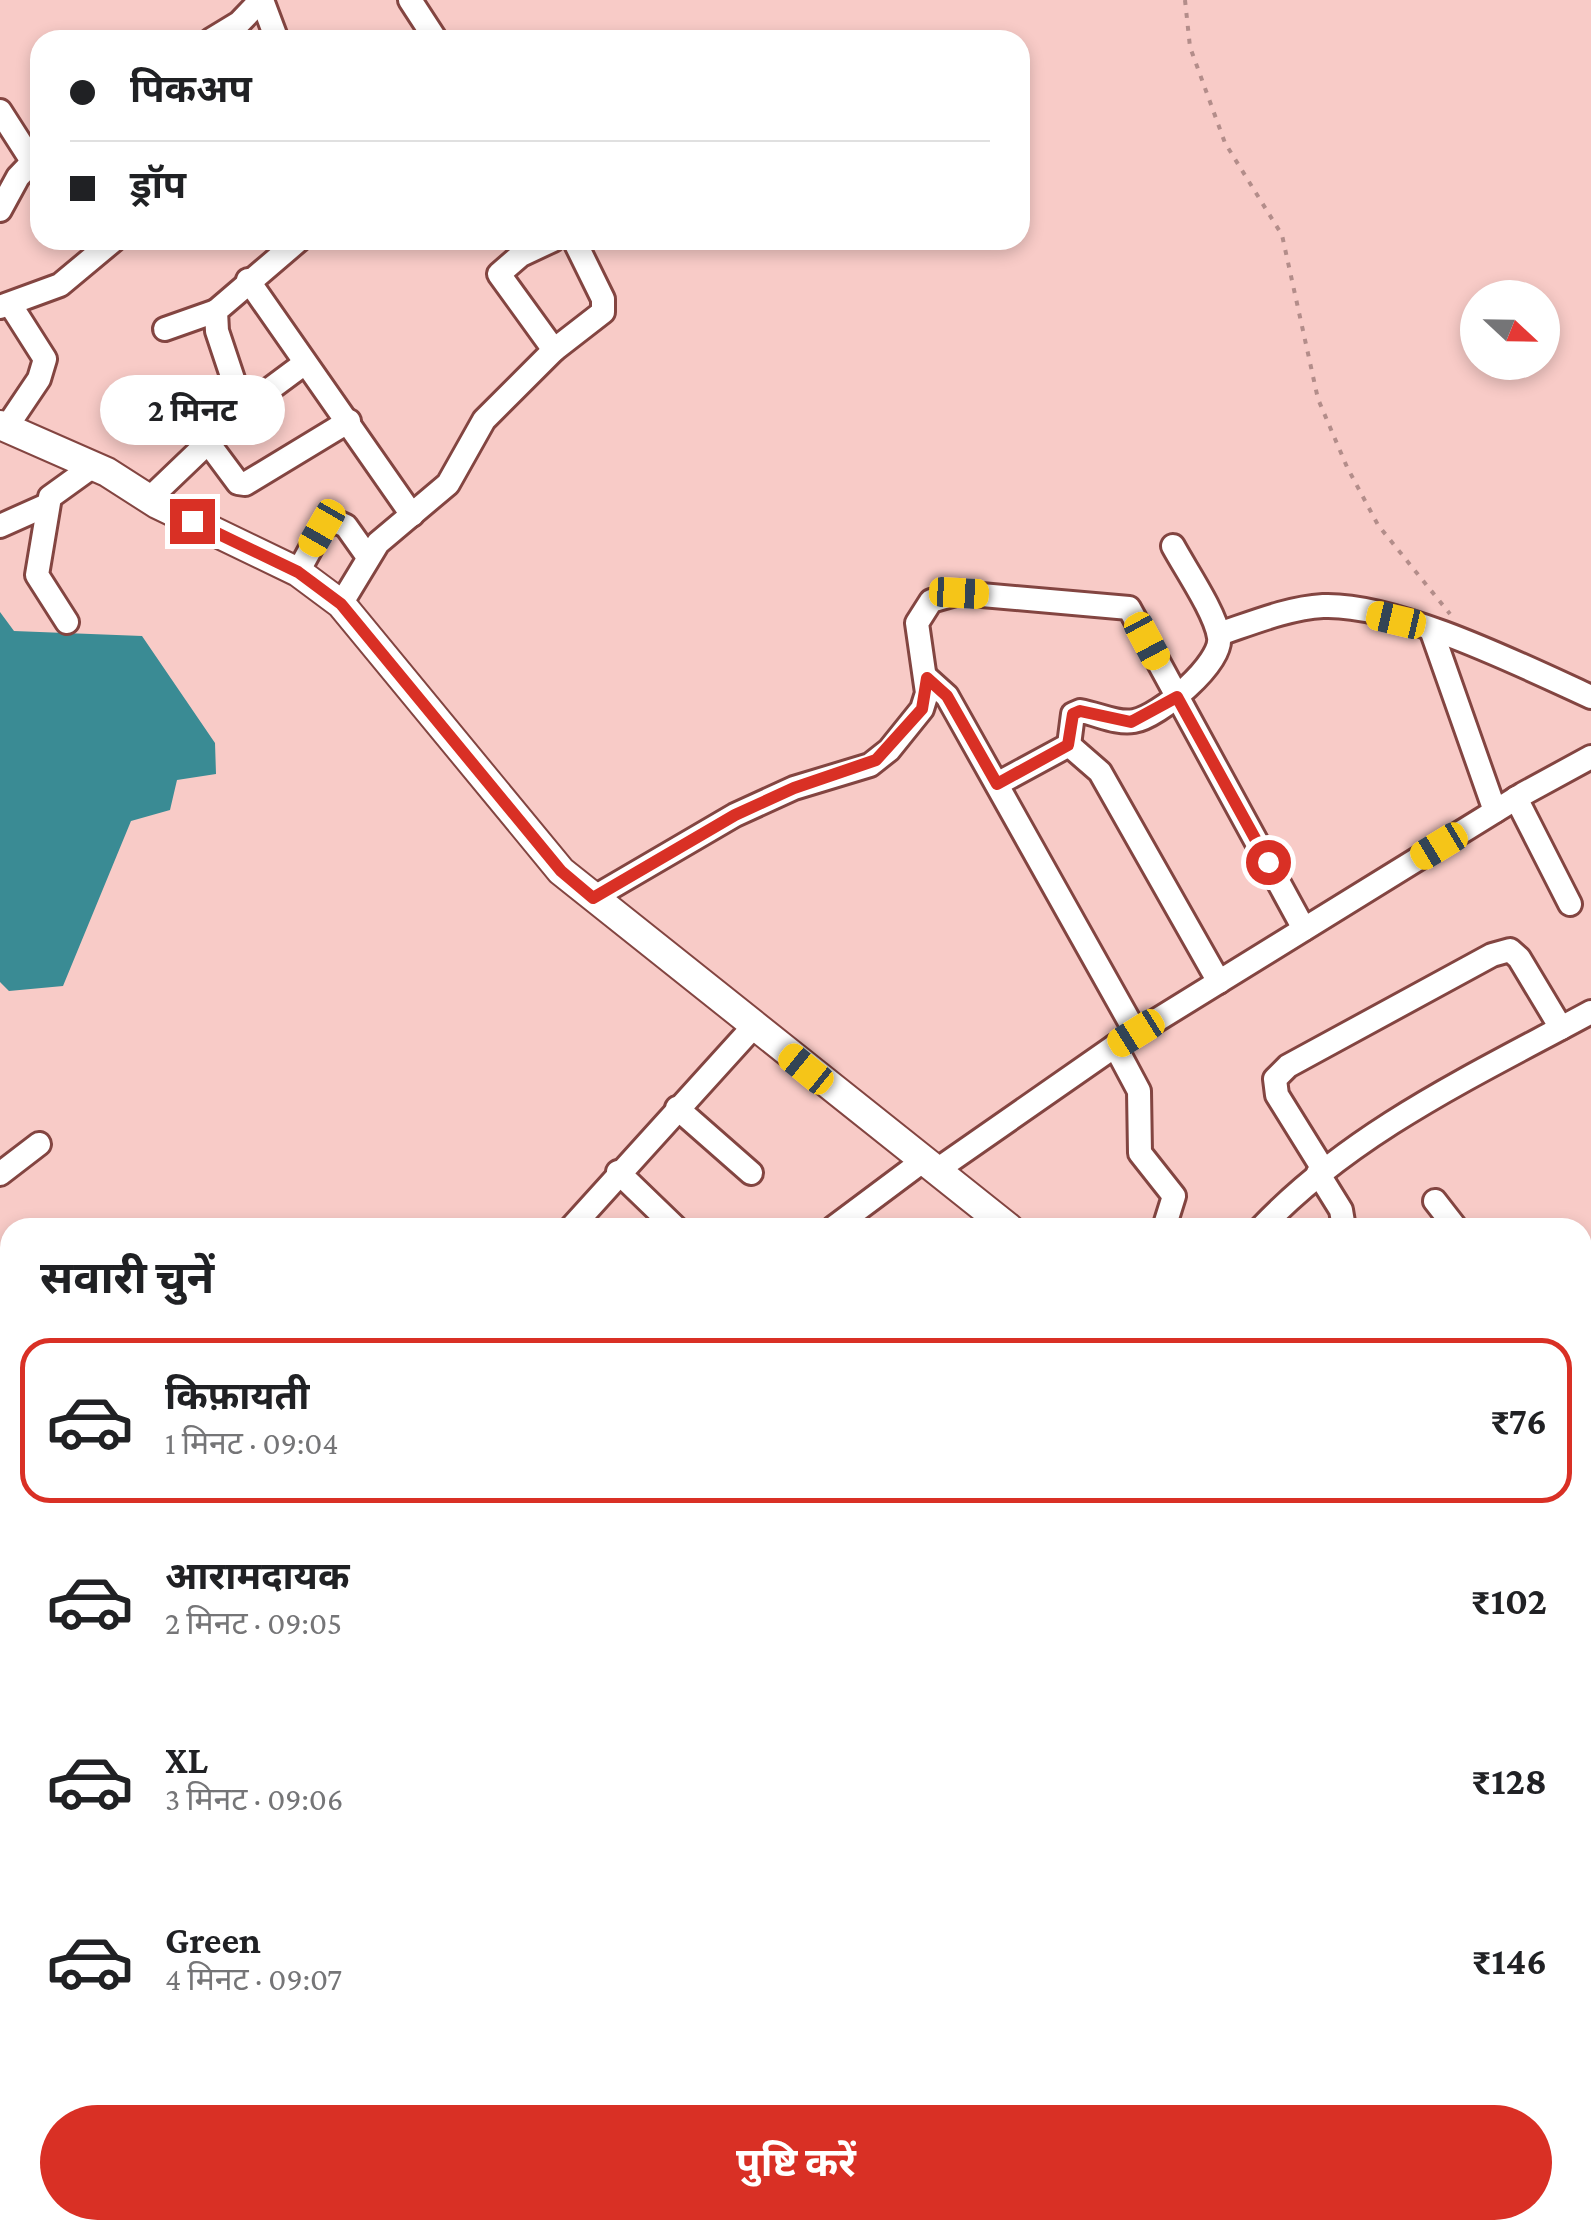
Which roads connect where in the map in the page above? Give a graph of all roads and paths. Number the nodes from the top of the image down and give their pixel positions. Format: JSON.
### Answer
{"nodes":[{"id":1,"x":261,"y":0,"type":"edge"},
{"id":2,"x":410,"y":0,"type":"edge"},
{"id":3,"x":1185,"y":0,"type":"edge"},
{"id":4,"x":227,"y":30,"type":"edge"},
{"id":5,"x":273,"y":30,"type":"edge"},
{"id":6,"x":430,"y":30,"type":"edge"},
{"id":7,"x":0,"y":110,"type":"edge"},
{"id":8,"x":30,"y":149,"type":"edge"},
{"id":9,"x":30,"y":166,"type":"edge"},
{"id":10,"x":0,"y":210,"type":"edge"},
{"id":11,"x":102,"y":250,"type":"edge"},
{"id":12,"x":281,"y":250,"type":"edge"},
{"id":13,"x":531,"y":250,"type":"edge"},
{"id":14,"x":579,"y":250,"type":"edge"},
{"id":15,"x":248,"y":280,"type":"junction"},
{"id":16,"x":5,"y":306,"type":"edge"},
{"id":17,"x":216,"y":311,"type":"junction"},
{"id":18,"x":165,"y":329,"type":"dead end"},
{"id":19,"x":554,"y":350,"type":"junction"},
{"id":20,"x":305,"y":364,"type":"junction"},
{"id":21,"x":243,"y":408,"type":"junction"},
{"id":22,"x":349,"y":421,"type":"junction"},
{"id":23,"x":3,"y":426,"type":"edge"},
{"id":24,"x":209,"y":444,"type":"junction"},
{"id":25,"x":94,"y":466,"type":"junction"},
{"id":26,"x":149,"y":499,"type":"junction"},
{"id":27,"x":47,"y":505,"type":"junction"},
{"id":28,"x":412,"y":515,"type":"junction"},
{"id":29,"x":0,"y":526,"type":"edge"},
{"id":30,"x":1173,"y":546,"type":"dead end"},
{"id":31,"x":368,"y":557,"type":"junction"},
{"id":32,"x":298,"y":572,"type":"junction"},
{"id":33,"x":341,"y":604,"type":"junction"},
{"id":34,"x":1452,"y":617,"type":"dead end"},
{"id":35,"x":67,"y":622,"type":"dead end"},
{"id":36,"x":1432,"y":632,"type":"junction"},
{"id":37,"x":1219,"y":634,"type":"junction"},
{"id":38,"x":927,"y":678,"type":"junction"},
{"id":39,"x":1177,"y":697,"type":"junction"},
{"id":40,"x":1591,"y":697,"type":"edge"},
{"id":41,"x":1068,"y":745,"type":"junction"},
{"id":42,"x":1591,"y":757,"type":"edge"},
{"id":43,"x":997,"y":784,"type":"junction"},
{"id":44,"x":1506,"y":804,"type":"junction"},
{"id":45,"x":593,"y":898,"type":"junction"},
{"id":46,"x":1570,"y":904,"type":"dead end"},
{"id":47,"x":1304,"y":929,"type":"junction"},
{"id":48,"x":1219,"y":982,"type":"junction"},
{"id":49,"x":1591,"y":1012,"type":"edge"},
{"id":50,"x":754,"y":1026,"type":"junction"},
{"id":51,"x":1561,"y":1028,"type":"junction"},
{"id":52,"x":1136,"y":1033,"type":"junction"},
{"id":53,"x":1115,"y":1046,"type":"junction"},
{"id":54,"x":677,"y":1108,"type":"junction"},
{"id":55,"x":38,"y":1144,"type":"dead end"},
{"id":56,"x":930,"y":1165,"type":"junction"},
{"id":57,"x":1321,"y":1171,"type":"junction"},
{"id":58,"x":618,"y":1172,"type":"junction"},
{"id":59,"x":751,"y":1173,"type":"dead end"},
{"id":60,"x":0,"y":1174,"type":"edge"},
{"id":61,"x":1435,"y":1202,"type":"dead end"},
{"id":62,"x":579,"y":1218,"type":"edge"},
{"id":63,"x":666,"y":1218,"type":"edge"},
{"id":64,"x":849,"y":1218,"type":"edge"},
{"id":65,"x":996,"y":1218,"type":"edge"},
{"id":66,"x":1167,"y":1218,"type":"edge"},
{"id":67,"x":1272,"y":1218,"type":"edge"},
{"id":68,"x":1342,"y":1218,"type":"edge"},
{"id":69,"x":1448,"y":1218,"type":"edge"}],
"edges":[{"from":1,"to":4,"type":"street"},
{"from":1,"to":5,"type":"street"},
{"from":2,"to":6,"type":"street"},
{"from":3,"to":34,"type":"path"},
{"from":7,"to":8,"type":"street"},
{"from":9,"to":10,"type":"street"},
{"from":11,"to":16,"type":"street"},
{"from":12,"to":15,"type":"street"},
{"from":13,"to":19,"type":"street"},
{"from":14,"to":19,"type":"street"},
{"from":15,"to":17,"type":"street"},
{"from":15,"to":20,"type":"street"},
{"from":16,"to":23,"type":"street"},
{"from":17,"to":18,"type":"street"},
{"from":17,"to":21,"type":"street"},
{"from":19,"to":28,"type":"street"},
{"from":20,"to":21,"type":"street"},
{"from":20,"to":22,"type":"street"},
{"from":21,"to":24,"type":"street"},
{"from":22,"to":24,"type":"street"},
{"from":22,"to":28,"type":"street"},
{"from":23,"to":25,"type":"street"},
{"from":24,"to":26,"type":"street"},
{"from":25,"to":26,"type":"street"},
{"from":25,"to":27,"type":"street"},
{"from":26,"to":32,"type":"street"},
{"from":27,"to":29,"type":"street"},
{"from":27,"to":35,"type":"street"},
{"from":28,"to":31,"type":"street"},
{"from":30,"to":37,"type":"street"},
{"from":31,"to":32,"type":"street"},
{"from":31,"to":33,"type":"street"},
{"from":32,"to":33,"type":"street"},
{"from":33,"to":45,"type":"street"},
{"from":36,"to":37,"type":"street"},
{"from":36,"to":40,"type":"street"},
{"from":36,"to":44,"type":"street"},
{"from":37,"to":39,"type":"street"},
{"from":38,"to":39,"type":"street"},
{"from":38,"to":43,"type":"street"},
{"from":38,"to":45,"type":"street"},
{"from":39,"to":41,"type":"street"},
{"from":39,"to":47,"type":"street"},
{"from":41,"to":43,"type":"street"},
{"from":41,"to":48,"type":"street"},
{"from":42,"to":44,"type":"street"},
{"from":43,"to":52,"type":"street"},
{"from":44,"to":46,"type":"street"},
{"from":44,"to":47,"type":"street"},
{"from":45,"to":50,"type":"street"},
{"from":47,"to":48,"type":"street"},
{"from":48,"to":52,"type":"street"},
{"from":49,"to":51,"type":"street"},
{"from":50,"to":54,"type":"street"},
{"from":50,"to":56,"type":"street"},
{"from":51,"to":57,"type":"street"},
{"from":51,"to":57,"type":"street"},
{"from":52,"to":53,"type":"street"},
{"from":53,"to":56,"type":"street"},
{"from":53,"to":66,"type":"street"},
{"from":54,"to":58,"type":"street"},
{"from":54,"to":59,"type":"street"},
{"from":55,"to":60,"type":"street"},
{"from":56,"to":64,"type":"street"},
{"from":56,"to":65,"type":"street"},
{"from":57,"to":67,"type":"street"},
{"from":57,"to":68,"type":"street"},
{"from":58,"to":62,"type":"street"},
{"from":58,"to":63,"type":"street"},
{"from":61,"to":69,"type":"street"}]}
